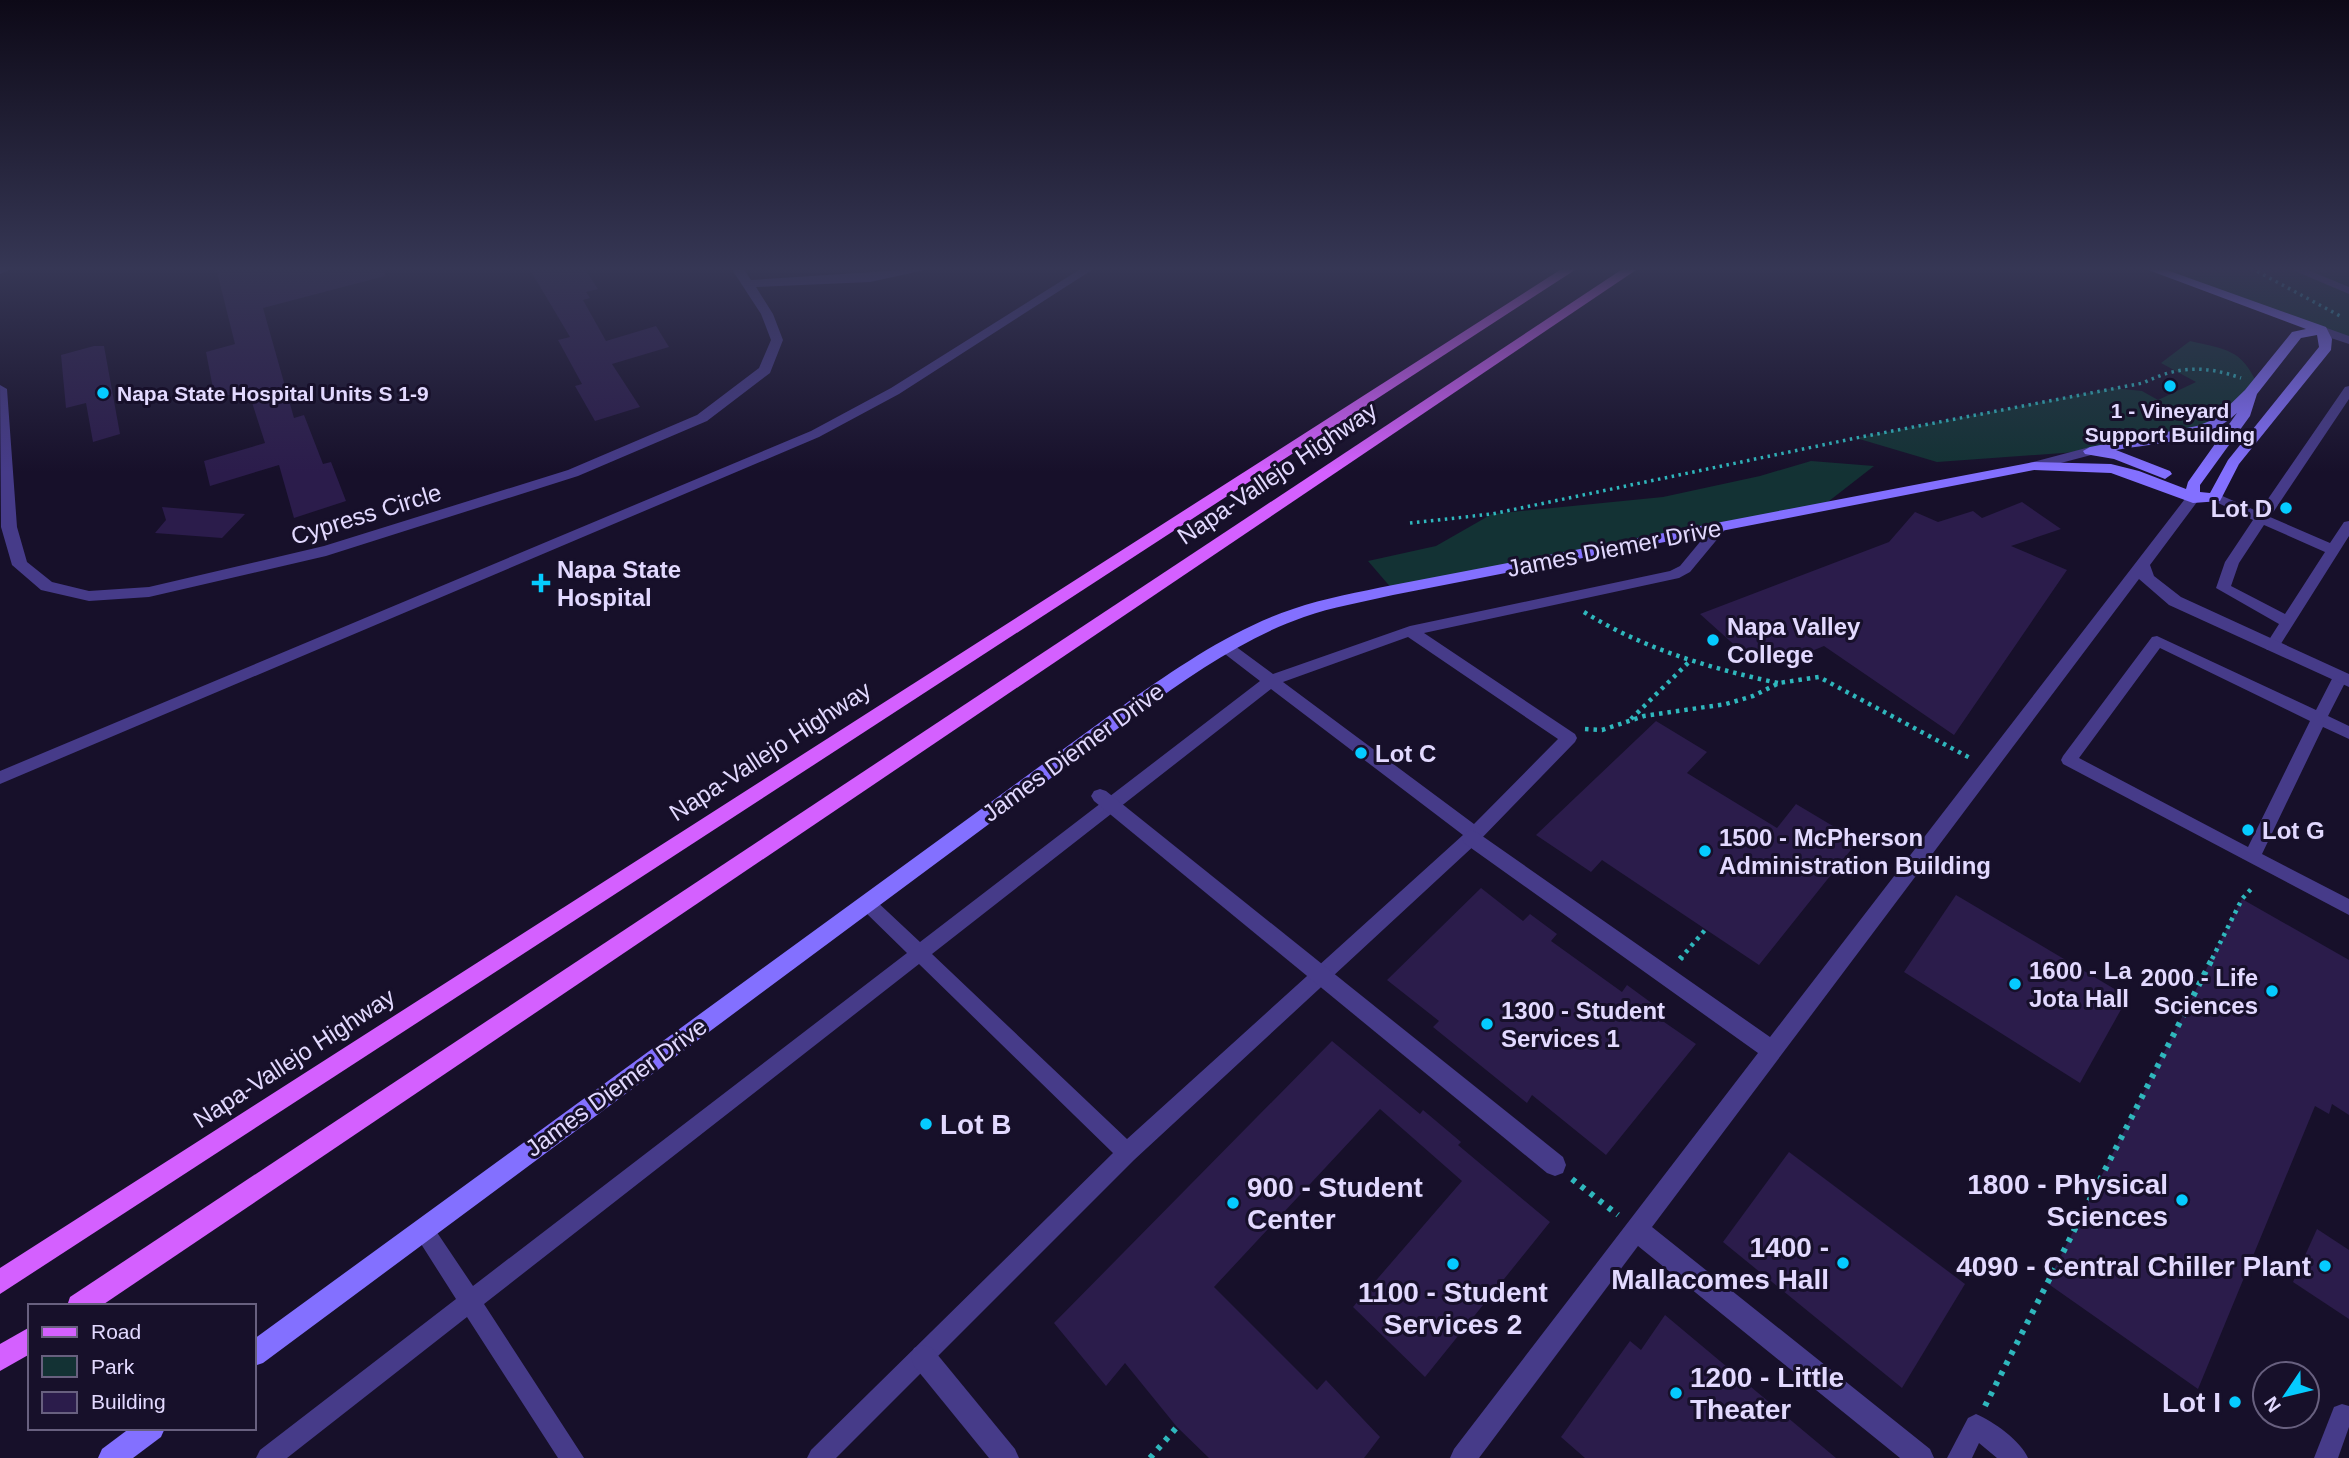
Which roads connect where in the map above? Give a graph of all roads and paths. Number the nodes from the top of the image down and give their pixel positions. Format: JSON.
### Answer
{"nodes":[{"id":1,"x":775,"y":336,"type":"edge"},
{"id":2,"x":982,"y":336,"type":"edge"},
{"id":3,"x":1467,"y":336,"type":"edge"},
{"id":4,"x":1531,"y":336,"type":"edge"},
{"id":5,"x":2296,"y":336,"type":"edge"},
{"id":6,"x":2324,"y":336,"type":"edge"},
{"id":7,"x":0,"y":389,"type":"edge"},
{"id":8,"x":2254,"y":389,"type":"junction"},
{"id":9,"x":2349,"y":390,"type":"edge"},
{"id":10,"x":2090,"y":451,"type":"junction"},
{"id":11,"x":2034,"y":466,"type":"junction"},
{"id":12,"x":2193,"y":492,"type":"junction"},
{"id":13,"x":2215,"y":498,"type":"junction"},
{"id":14,"x":2262,"y":519,"type":"junction"},
{"id":15,"x":1410,"y":523,"type":"dead end"},
{"id":16,"x":2349,"y":525,"type":"edge"},
{"id":17,"x":1719,"y":528,"type":"junction"},
{"id":18,"x":2333,"y":550,"type":"junction"},
{"id":19,"x":2142,"y":565,"type":"junction"},
{"id":20,"x":1569,"y":598,"type":"junction"},
{"id":21,"x":2287,"y":622,"type":"junction"},
{"id":22,"x":1410,"y":631,"type":"junction"},
{"id":23,"x":2272,"y":646,"type":"junction"},
{"id":24,"x":1226,"y":647,"type":"junction"},
{"id":25,"x":1691,"y":660,"type":"junction"},
{"id":26,"x":2345,"y":679,"type":"edge"},
{"id":27,"x":1272,"y":680,"type":"junction"},
{"id":28,"x":1779,"y":683,"type":"junction"},
{"id":29,"x":2321,"y":719,"type":"junction"},
{"id":30,"x":1631,"y":720,"type":"junction"},
{"id":31,"x":2349,"y":733,"type":"edge"},
{"id":32,"x":1569,"y":738,"type":"junction"},
{"id":33,"x":1987,"y":767,"type":"junction"},
{"id":34,"x":0,"y":778,"type":"edge"},
{"id":35,"x":1105,"y":800,"type":"junction"},
{"id":36,"x":1473,"y":836,"type":"junction"},
{"id":37,"x":2252,"y":856,"type":"junction"},
{"id":38,"x":2252,"y":888,"type":"dead end"},
{"id":39,"x":867,"y":903,"type":"junction"},
{"id":40,"x":2349,"y":908,"type":"edge"},
{"id":41,"x":1705,"y":930,"type":"dead end"},
{"id":42,"x":918,"y":952,"type":"junction"},
{"id":43,"x":1665,"y":976,"type":"junction"},
{"id":44,"x":1321,"y":977,"type":"junction"},
{"id":45,"x":1773,"y":1051,"type":"junction"},
{"id":46,"x":1128,"y":1153,"type":"junction"},
{"id":47,"x":1555,"y":1165,"type":"joint"},
{"id":48,"x":424,"y":1229,"type":"junction"},
{"id":49,"x":1637,"y":1230,"type":"junction"},
{"id":50,"x":0,"y":1282,"type":"edge"},
{"id":51,"x":470,"y":1302,"type":"junction"},
{"id":52,"x":82,"y":1304,"type":"edge"},
{"id":53,"x":28,"y":1340,"type":"edge"},
{"id":54,"x":256,"y":1352,"type":"edge"},
{"id":55,"x":923,"y":1357,"type":"junction"},
{"id":56,"x":0,"y":1359,"type":"edge"},
{"id":57,"x":2342,"y":1415,"type":"dead end"},
{"id":58,"x":1976,"y":1426,"type":"junction"},
{"id":59,"x":1177,"y":1427,"type":"dead end"},
{"id":60,"x":149,"y":1430,"type":"edge"},
{"id":61,"x":111,"y":1458,"type":"edge"},
{"id":62,"x":268,"y":1458,"type":"edge"},
{"id":63,"x":572,"y":1458,"type":"edge"},
{"id":64,"x":819,"y":1458,"type":"edge"},
{"id":65,"x":1006,"y":1458,"type":"edge"},
{"id":66,"x":1150,"y":1458,"type":"edge"},
{"id":67,"x":1463,"y":1458,"type":"edge"},
{"id":68,"x":1921,"y":1458,"type":"edge"},
{"id":69,"x":1959,"y":1458,"type":"edge"},
{"id":70,"x":2016,"y":1458,"type":"edge"},
{"id":71,"x":2326,"y":1458,"type":"edge"}],
"edges":[{"from":1,"to":7,"type":"street","name":"Cypress Circle"},
{"from":2,"to":34,"type":"lane"},
{"from":3,"to":50,"type":"main road","name":"Napa-Vallejo Highway"},
{"from":4,"to":52,"type":"main road","name":"Napa-Vallejo Highway"},
{"from":5,"to":8,"type":"street"},
{"from":6,"to":13,"type":"street"},
{"from":8,"to":10,"type":"street"},
{"from":8,"to":12,"type":"street"},
{"from":8,"to":15,"type":"path"},
{"from":9,"to":14,"type":"lane"},
{"from":10,"to":11,"type":"street","name":"James Diemer Drive"},
{"from":10,"to":12,"type":"street","name":"James Diemer Drive"},
{"from":11,"to":12,"type":"street","name":"James Diemer Drive"},
{"from":11,"to":17,"type":"street","name":"James Diemer Drive"},
{"from":12,"to":13,"type":"street","name":"James Diemer Drive"},
{"from":12,"to":19,"type":"street"},
{"from":13,"to":14,"type":"lane"},
{"from":14,"to":18,"type":"lane"},
{"from":14,"to":21,"type":"lane"},
{"from":16,"to":18,"type":"lane"},
{"from":17,"to":20,"type":"lane"},
{"from":17,"to":24,"type":"street","name":"James Diemer Drive"},
{"from":18,"to":21,"type":"lane"},
{"from":19,"to":23,"type":"street"},
{"from":19,"to":33,"type":"street"},
{"from":20,"to":22,"type":"lane"},
{"from":20,"to":25,"type":"path"},
{"from":21,"to":23,"type":"lane"},
{"from":22,"to":27,"type":"lane"},
{"from":22,"to":32,"type":"lane"},
{"from":23,"to":26,"type":"street"},
{"from":24,"to":27,"type":"lane"},
{"from":24,"to":39,"type":"street","name":"James Diemer Drive"},
{"from":25,"to":28,"type":"path"},
{"from":25,"to":30,"type":"path"},
{"from":26,"to":29,"type":"lane"},
{"from":27,"to":35,"type":"lane"},
{"from":27,"to":36,"type":"lane"},
{"from":28,"to":30,"type":"path"},
{"from":28,"to":33,"type":"path"},
{"from":29,"to":31,"type":"lane"},
{"from":29,"to":37,"type":"lane"},
{"from":29,"to":37,"type":"lane"},
{"from":30,"to":32,"type":"path"},
{"from":32,"to":36,"type":"lane"},
{"from":33,"to":45,"type":"street"},
{"from":35,"to":42,"type":"lane"},
{"from":35,"to":44,"type":"street"},
{"from":36,"to":43,"type":"street"},
{"from":36,"to":44,"type":"lane"},
{"from":37,"to":40,"type":"lane"},
{"from":38,"to":58,"type":"path"},
{"from":39,"to":42,"type":"lane"},
{"from":39,"to":48,"type":"street","name":"James Diemer Drive"},
{"from":41,"to":43,"type":"path"},
{"from":42,"to":46,"type":"lane"},
{"from":42,"to":51,"type":"lane"},
{"from":43,"to":45,"type":"street"},
{"from":44,"to":46,"type":"lane"},
{"from":44,"to":47,"type":"street"},
{"from":45,"to":49,"type":"street"},
{"from":46,"to":55,"type":"lane"},
{"from":47,"to":49,"type":"path"},
{"from":48,"to":51,"type":"lane"},
{"from":48,"to":54,"type":"street","name":"James Diemer Drive"},
{"from":49,"to":67,"type":"street"},
{"from":49,"to":68,"type":"street"},
{"from":51,"to":62,"type":"lane"},
{"from":51,"to":63,"type":"lane"},
{"from":53,"to":56,"type":"main road"},
{"from":55,"to":64,"type":"lane"},
{"from":55,"to":65,"type":"street"},
{"from":57,"to":71,"type":"lane"},
{"from":58,"to":69,"type":"lane"},
{"from":58,"to":70,"type":"lane"},
{"from":59,"to":66,"type":"path"},
{"from":60,"to":61,"type":"street"}]}
